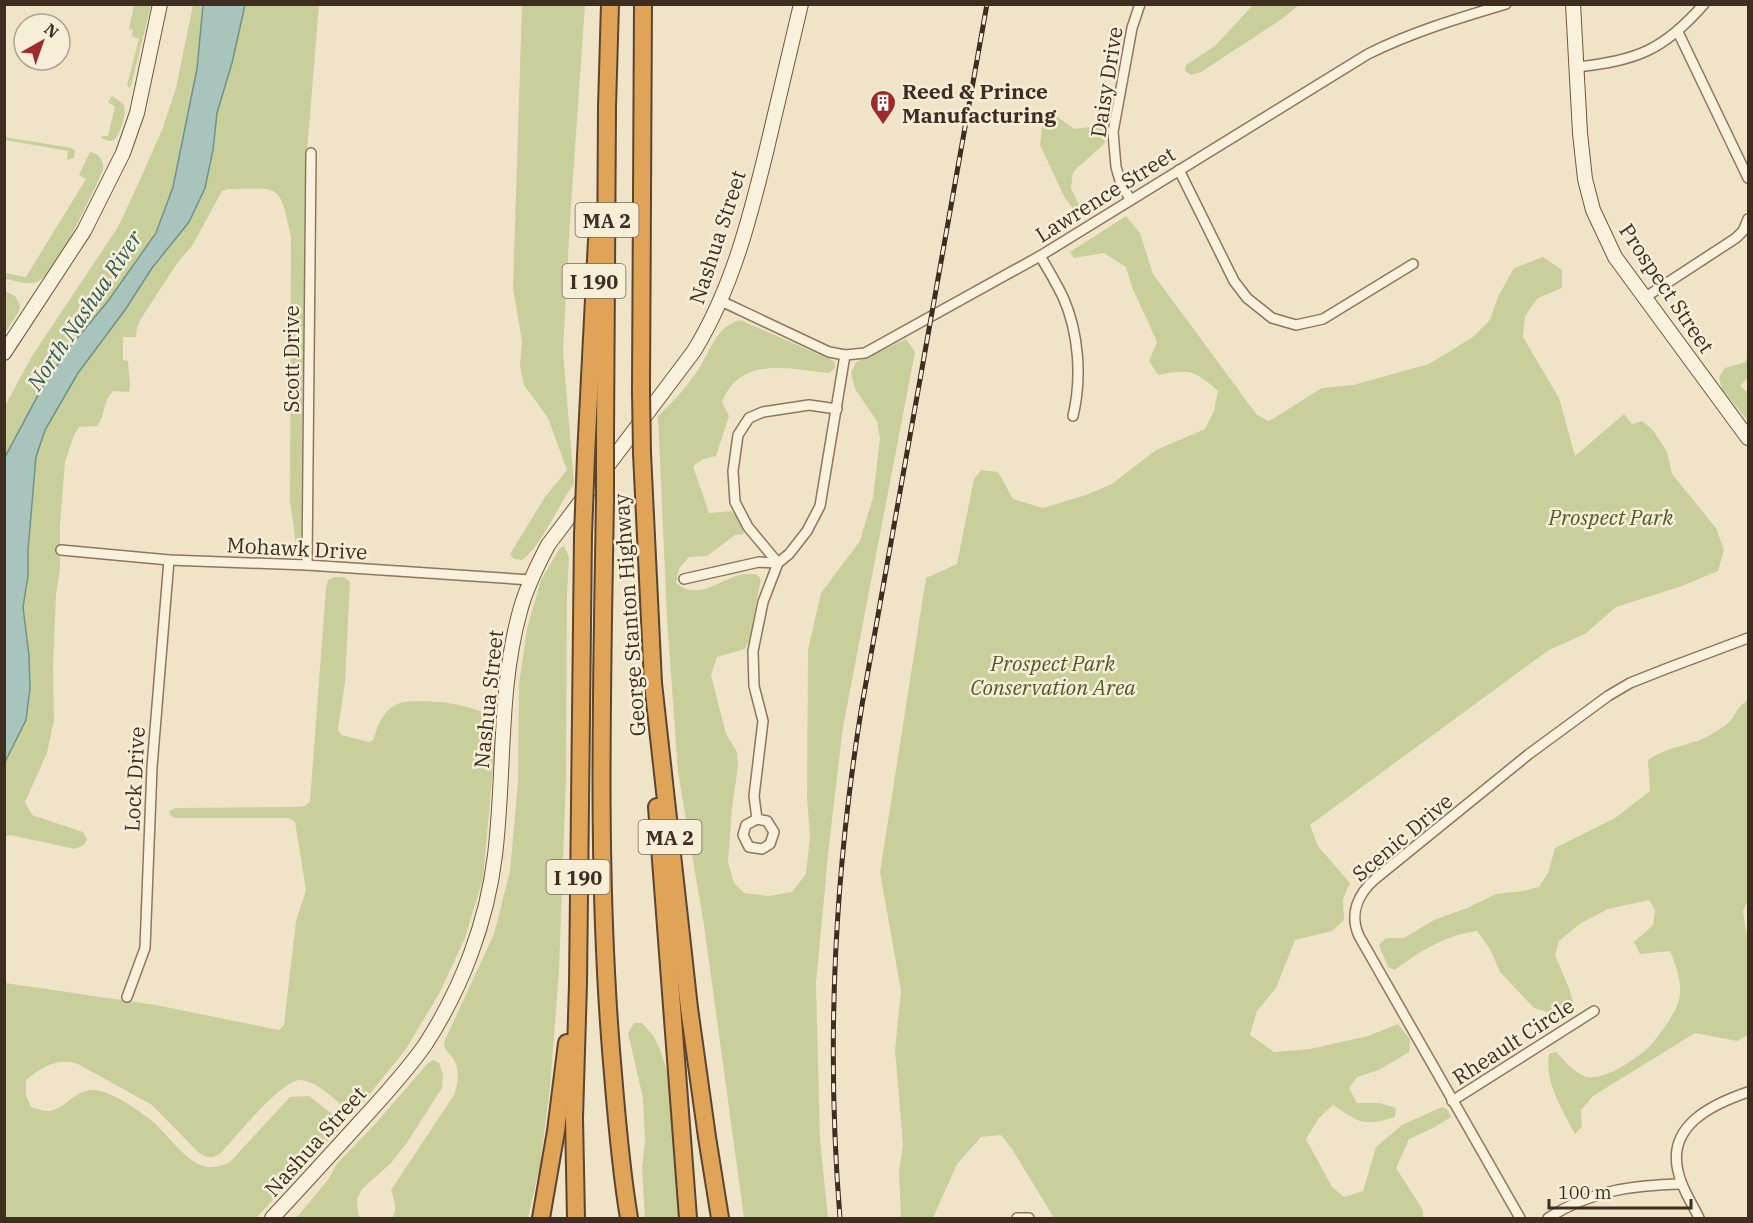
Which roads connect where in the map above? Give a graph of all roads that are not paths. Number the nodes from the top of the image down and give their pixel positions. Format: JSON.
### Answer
{"nodes":[{"id":1,"x":160,"y":4,"type":"edge"},
{"id":2,"x":610,"y":4,"type":"edge"},
{"id":3,"x":643,"y":4,"type":"edge"},
{"id":4,"x":801,"y":4,"type":"edge"},
{"id":5,"x":1140,"y":4,"type":"edge"},
{"id":6,"x":1506,"y":4,"type":"edge"},
{"id":7,"x":1573,"y":4,"type":"edge"},
{"id":8,"x":1704,"y":4,"type":"edge"},
{"id":9,"x":1678,"y":32,"type":"junction"},
{"id":10,"x":1576,"y":67,"type":"junction"},
{"id":11,"x":607,"y":107,"type":"junction"},
{"id":12,"x":311,"y":153,"type":"dead end"},
{"id":13,"x":1179,"y":170,"type":"junction"},
{"id":14,"x":1749,"y":178,"type":"edge"},
{"id":15,"x":1130,"y":199,"type":"junction"},
{"id":16,"x":1749,"y":219,"type":"edge"},
{"id":17,"x":1040,"y":256,"type":"junction"},
{"id":18,"x":1413,"y":264,"type":"dead end"},
{"id":19,"x":1644,"y":298,"type":"junction"},
{"id":20,"x":721,"y":301,"type":"junction"},
{"id":21,"x":4,"y":353,"type":"edge"},
{"id":22,"x":845,"y":355,"type":"junction"},
{"id":23,"x":837,"y":409,"type":"junction"},
{"id":24,"x":1073,"y":416,"type":"dead end"},
{"id":25,"x":1749,"y":438,"type":"edge"},
{"id":26,"x":61,"y":550,"type":"dead end"},
{"id":27,"x":169,"y":560,"type":"junction"},
{"id":28,"x":778,"y":563,"type":"junction"},
{"id":29,"x":308,"y":565,"type":"junction"},
{"id":30,"x":684,"y":579,"type":"dead end"},
{"id":31,"x":531,"y":580,"type":"junction"},
{"id":32,"x":1749,"y":638,"type":"edge"},
{"id":33,"x":653,"y":683,"type":"junction"},
{"id":34,"x":757,"y":819,"type":"dead end"},
{"id":35,"x":578,"y":946,"type":"junction"},
{"id":36,"x":127,"y":997,"type":"dead end"},
{"id":37,"x":1594,"y":1011,"type":"dead end"},
{"id":38,"x":1749,"y":1092,"type":"edge"},
{"id":39,"x":1452,"y":1101,"type":"junction"},
{"id":40,"x":1682,"y":1184,"type":"junction"},
{"id":41,"x":272,"y":1218,"type":"edge"},
{"id":42,"x":541,"y":1218,"type":"edge"},
{"id":43,"x":576,"y":1218,"type":"edge"},
{"id":44,"x":629,"y":1218,"type":"edge"},
{"id":45,"x":688,"y":1218,"type":"edge"},
{"id":46,"x":720,"y":1218,"type":"edge"},
{"id":47,"x":1017,"y":1218,"type":"edge"},
{"id":48,"x":1029,"y":1218,"type":"edge"},
{"id":49,"x":1520,"y":1218,"type":"edge"},
{"id":50,"x":1548,"y":1218,"type":"edge"},
{"id":51,"x":1699,"y":1218,"type":"edge"}],
"edges":[{"from":1,"to":21,"type":"main road"},
{"from":2,"to":11,"type":"highway","name":"George Stanton Highway","number":"MA 2"},
{"from":3,"to":33,"type":"highway","name":"George Stanton Highway","number":"MA 2","bridge":true},
{"from":4,"to":20,"type":"main road","name":"Nashua Street"},
{"from":5,"to":15,"type":"street","name":"Daisy Drive"},
{"from":6,"to":13,"type":"street","name":"Lawrence Street"},
{"from":7,"to":10,"type":"main road","name":"Prospect Street"},
{"from":8,"to":9,"type":"street"},
{"from":9,"to":10,"type":"street"},
{"from":9,"to":14,"type":"street"},
{"from":10,"to":19,"type":"main road","name":"Prospect Street"},
{"from":11,"to":35,"type":"highway","number":"I 190","bridge":true},
{"from":11,"to":44,"type":"highway","name":"George Stanton Highway","number":"MA 2","bridge":true},
{"from":12,"to":29,"type":"street","name":"Scott Drive"},
{"from":13,"to":15,"type":"street","name":"Lawrence Street"},
{"from":13,"to":18,"type":"street"},
{"from":15,"to":17,"type":"street","name":"Lawrence Street"},
{"from":16,"to":19,"type":"street"},
{"from":17,"to":22,"type":"street","name":"Lawrence Street"},
{"from":17,"to":24,"type":"street"},
{"from":19,"to":25,"type":"main road","name":"Prospect Street"},
{"from":20,"to":22,"type":"street","name":"Lawrence Street"},
{"from":20,"to":31,"type":"main road","name":"Nashua Street"},
{"from":22,"to":23,"type":"street"},
{"from":23,"to":28,"type":"street"},
{"from":23,"to":28,"type":"street"},
{"from":26,"to":27,"type":"street","name":"Mohawk Drive"},
{"from":27,"to":29,"type":"street","name":"Mohawk Drive"},
{"from":27,"to":36,"type":"street","name":"Lock Drive"},
{"from":28,"to":30,"type":"street"},
{"from":28,"to":34,"type":"street"},
{"from":29,"to":31,"type":"street","name":"Mohawk Drive"},
{"from":31,"to":41,"type":"main road","name":"Nashua Street"},
{"from":32,"to":39,"type":"street","name":"Scenic Drive"},
{"from":33,"to":45,"type":"highway"},
{"from":33,"to":46,"type":"highway","name":"George Stanton Highway","number":"MA 2"},
{"from":35,"to":42,"type":"highway"},
{"from":35,"to":43,"type":"highway","number":"I 190"},
{"from":37,"to":39,"type":"street","name":"Rheault Circle"},
{"from":38,"to":40,"type":"street"},
{"from":39,"to":49,"type":"street","name":"Scenic Drive"},
{"from":40,"to":50,"type":"street"},
{"from":40,"to":51,"type":"street"},
{"from":47,"to":48,"type":"street"}]}
